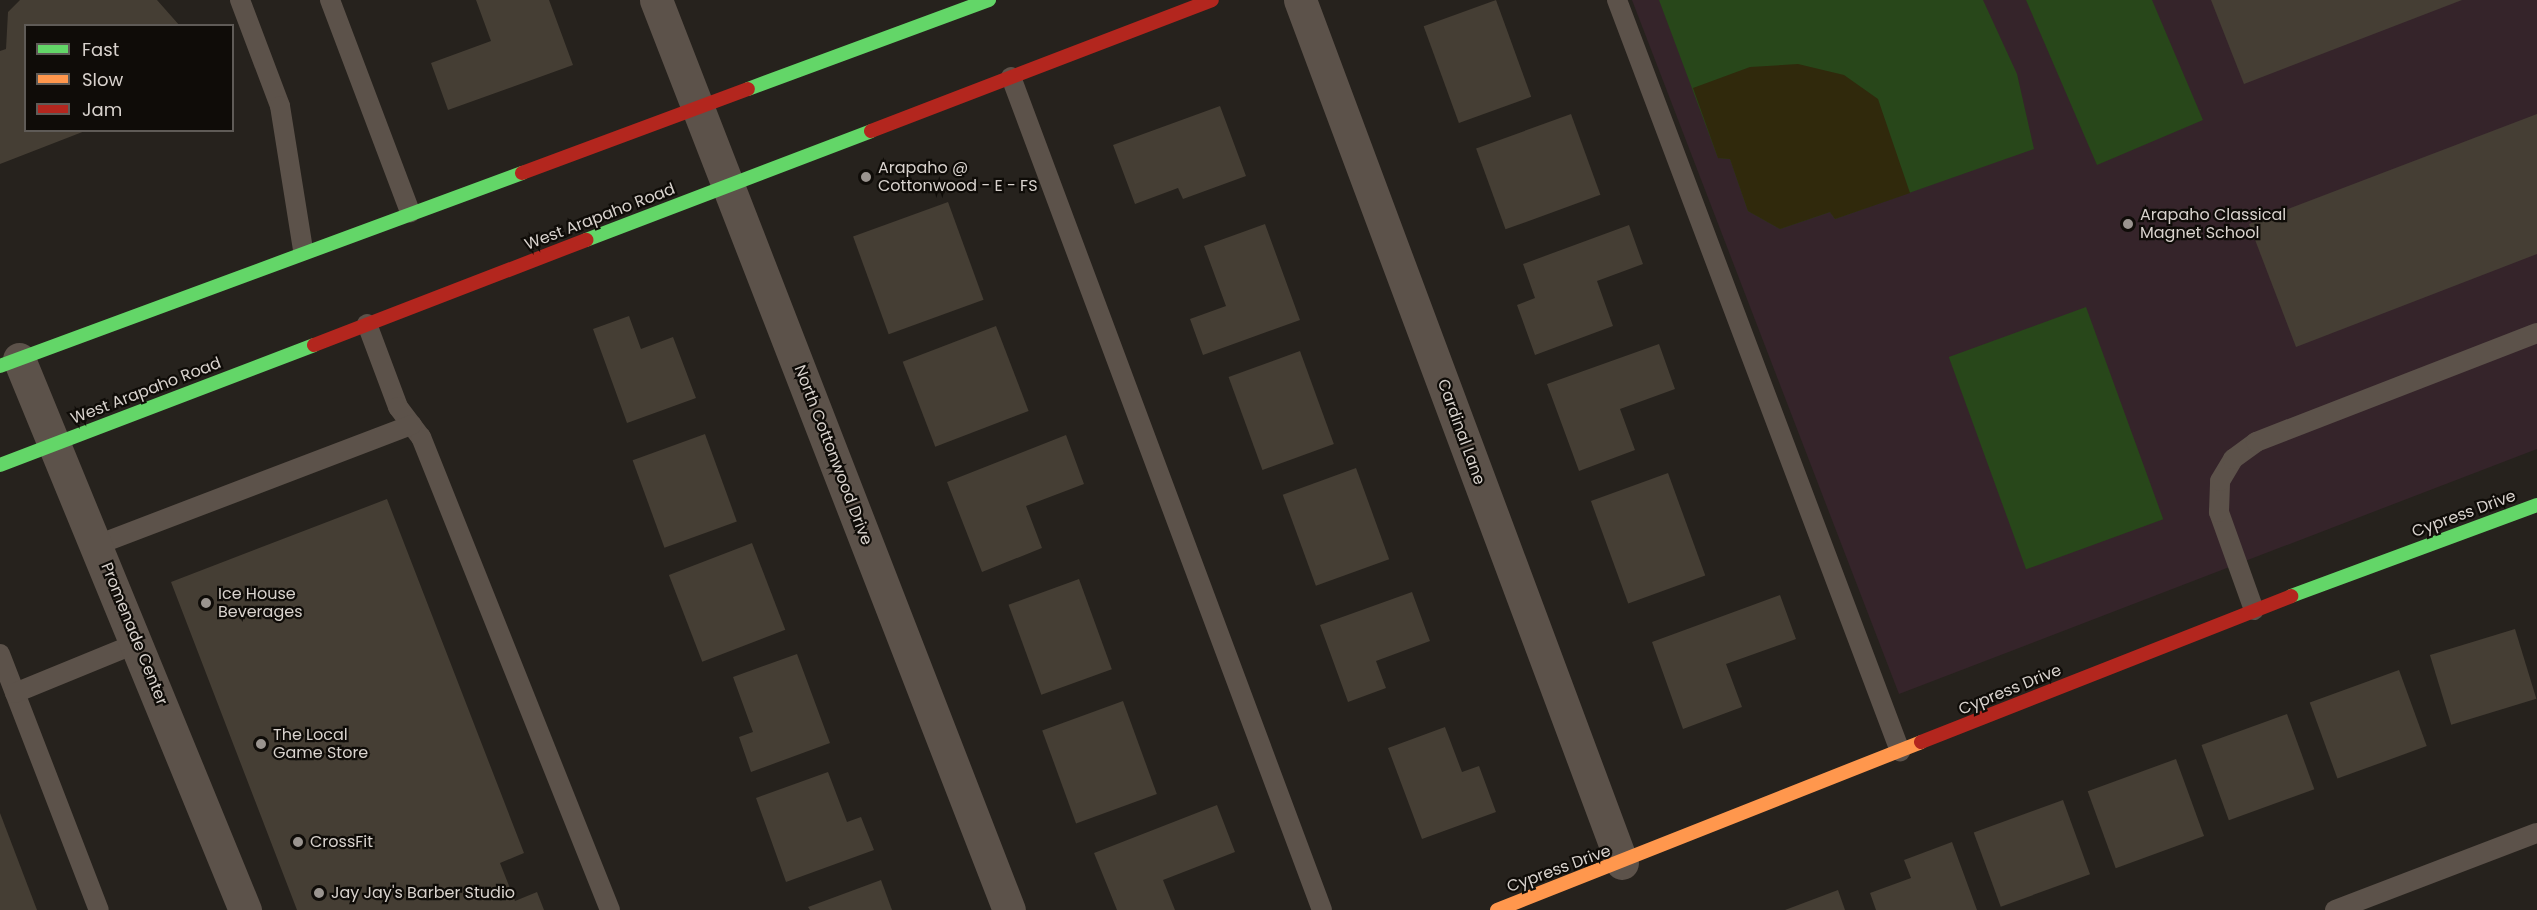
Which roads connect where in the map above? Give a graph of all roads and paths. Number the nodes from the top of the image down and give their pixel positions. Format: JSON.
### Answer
{"nodes":[{"id":1,"x":240,"y":0,"type":"edge"},
{"id":2,"x":330,"y":0,"type":"edge"},
{"id":3,"x":656,"y":0,"type":"edge"},
{"id":4,"x":989,"y":0,"type":"edge"},
{"id":5,"x":1212,"y":0,"type":"edge"},
{"id":6,"x":1300,"y":0,"type":"edge"},
{"id":7,"x":1617,"y":0,"type":"edge"},
{"id":8,"x":1011,"y":77,"type":"junction"},
{"id":9,"x":698,"y":111,"type":"junction"},
{"id":10,"x":729,"y":185,"type":"junction"},
{"id":11,"x":410,"y":212,"type":"junction"},
{"id":12,"x":303,"y":250,"type":"junction"},
{"id":13,"x":367,"y":324,"type":"junction"},
{"id":14,"x":2537,"y":333,"type":"edge"},
{"id":15,"x":10,"y":362,"type":"edge"},
{"id":16,"x":412,"y":424,"type":"junction"},
{"id":17,"x":57,"y":442,"type":"junction"},
{"id":18,"x":0,"y":465,"type":"edge"},
{"id":19,"x":2537,"y":505,"type":"edge"},
{"id":20,"x":98,"y":545,"type":"junction"},
{"id":21,"x":2254,"y":610,"type":"junction"},
{"id":22,"x":137,"y":643,"type":"junction"},
{"id":23,"x":0,"y":654,"type":"edge"},
{"id":24,"x":15,"y":693,"type":"junction"},
{"id":25,"x":1900,"y":752,"type":"junction"},
{"id":26,"x":2537,"y":833,"type":"edge"},
{"id":27,"x":1622,"y":863,"type":"junction"},
{"id":28,"x":99,"y":910,"type":"edge"},
{"id":29,"x":245,"y":910,"type":"edge"},
{"id":30,"x":610,"y":910,"type":"edge"},
{"id":31,"x":1009,"y":910,"type":"edge"},
{"id":32,"x":1322,"y":910,"type":"edge"},
{"id":33,"x":1497,"y":910,"type":"edge"},
{"id":34,"x":2335,"y":910,"type":"edge"}],
"edges":[{"from":1,"to":12,"type":"lane"},
{"from":2,"to":11,"type":"lane"},
{"from":3,"to":9,"type":"street","name":"North Cottonwood Drive"},
{"from":4,"to":9,"type":"main road"},
{"from":5,"to":8,"type":"main road","name":"West Arapaho Road"},
{"from":6,"to":27,"type":"street","name":"Cardinal Lane"},
{"from":7,"to":25,"type":"lane"},
{"from":8,"to":10,"type":"main road","name":"West Arapaho Road"},
{"from":8,"to":32,"type":"lane"},
{"from":9,"to":10,"type":"street","name":"North Cottonwood Drive"},
{"from":9,"to":11,"type":"main road"},
{"from":10,"to":13,"type":"main road","name":"West Arapaho Road"},
{"from":10,"to":31,"type":"street","name":"North Cottonwood Drive"},
{"from":11,"to":12,"type":"main road"},
{"from":12,"to":15,"type":"main road"},
{"from":13,"to":16,"type":"lane"},
{"from":13,"to":17,"type":"main road","name":"West Arapaho Road"},
{"from":14,"to":21,"type":"lane"},
{"from":15,"to":17,"type":"street","name":"Promenade Center"},
{"from":16,"to":20,"type":"lane"},
{"from":16,"to":30,"type":"lane"},
{"from":17,"to":18,"type":"main road","name":"West Arapaho Road"},
{"from":17,"to":20,"type":"street","name":"Promenade Center"},
{"from":19,"to":21,"type":"main road","name":"Cypress Drive"},
{"from":20,"to":22,"type":"street","name":"Promenade Center"},
{"from":21,"to":25,"type":"main road","name":"Cypress Drive"},
{"from":22,"to":24,"type":"lane"},
{"from":22,"to":29,"type":"street","name":"Promenade Center"},
{"from":23,"to":24,"type":"lane"},
{"from":24,"to":28,"type":"lane"},
{"from":25,"to":27,"type":"main road","name":"Cypress Drive"},
{"from":26,"to":34,"type":"lane"},
{"from":27,"to":33,"type":"main road","name":"Cypress Drive"}]}
